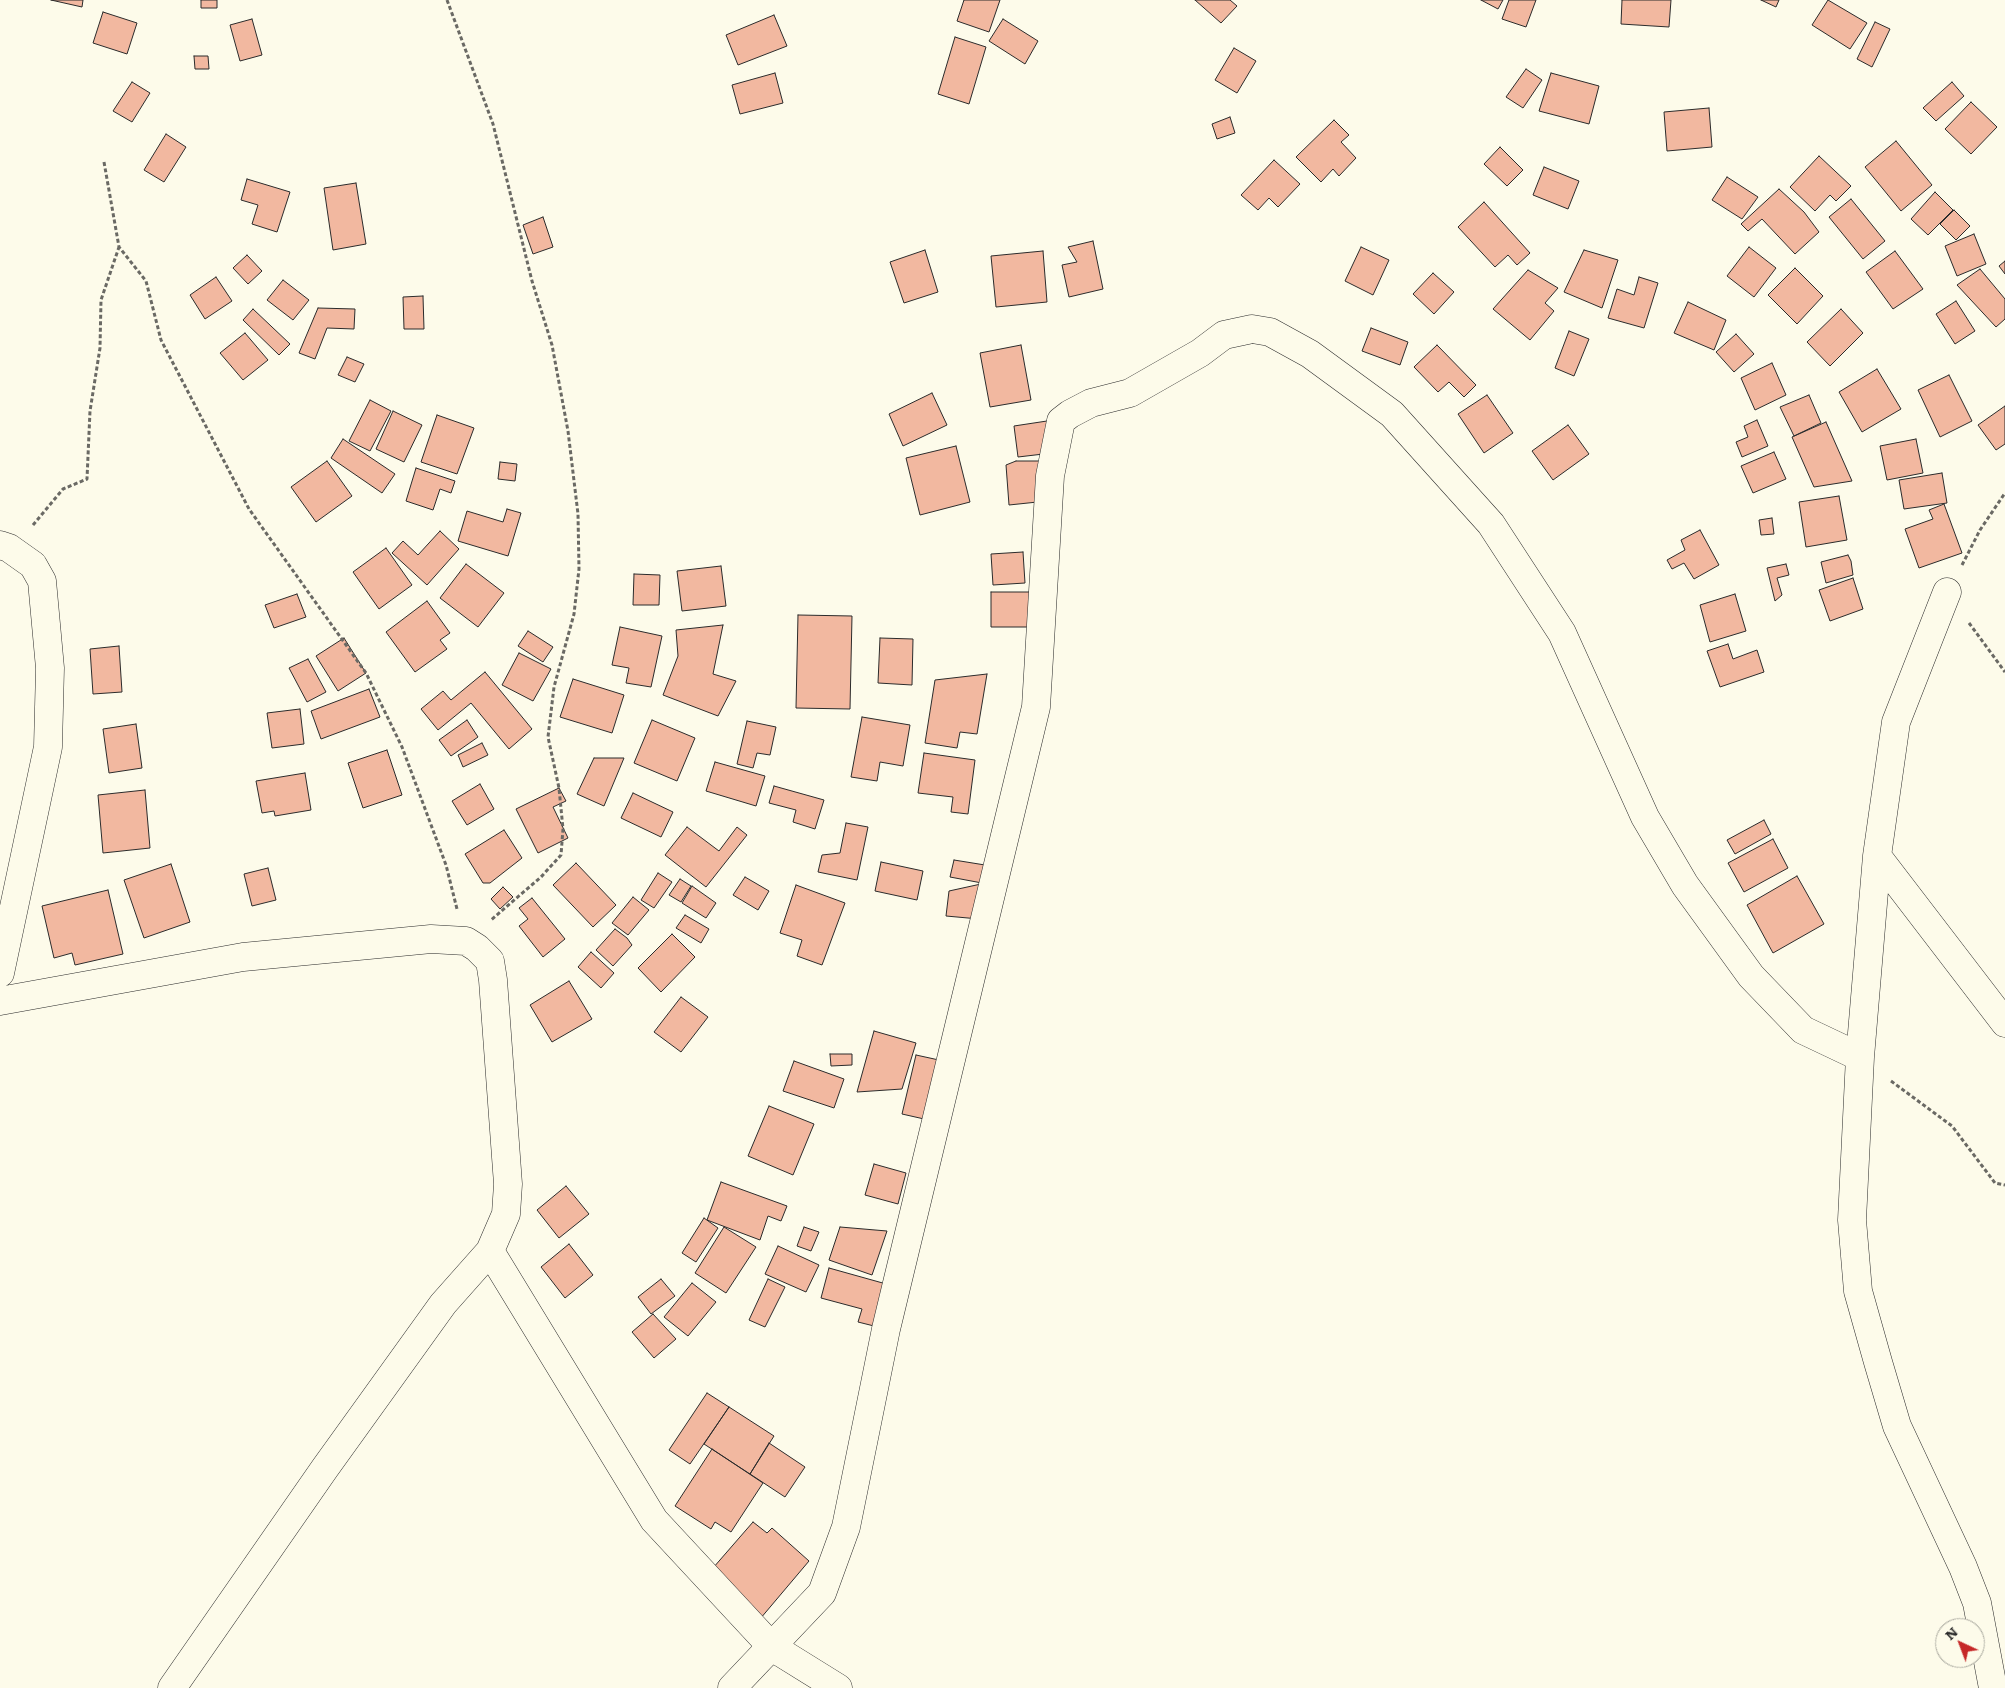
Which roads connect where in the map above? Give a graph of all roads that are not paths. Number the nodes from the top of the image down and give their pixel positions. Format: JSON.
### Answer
{"nodes":[{"id":1,"x":5,"y":547,"type":"edge"},
{"id":2,"x":1947,"y":592,"type":"road end"},
{"id":3,"x":1877,"y":856,"type":"junction"},
{"id":4,"x":0,"y":973,"type":"edge"},
{"id":5,"x":0,"y":1001,"type":"edge"},
{"id":6,"x":2005,"y":1023,"type":"edge"},
{"id":7,"x":1860,"y":1057,"type":"junction"},
{"id":8,"x":490,"y":1251,"type":"junction"},
{"id":9,"x":772,"y":1648,"type":"junction"},
{"id":10,"x":172,"y":1688,"type":"edge"},
{"id":11,"x":732,"y":1688,"type":"edge"},
{"id":12,"x":838,"y":1688,"type":"edge"},
{"id":13,"x":1992,"y":1688,"type":"edge"}],
"edges":[{"from":1,"to":4,"type":"street"},
{"from":2,"to":3,"type":"street"},
{"from":3,"to":6,"type":"street"},
{"from":3,"to":7,"type":"street"},
{"from":5,"to":8,"type":"street"},
{"from":7,"to":9,"type":"street"},
{"from":7,"to":13,"type":"street"},
{"from":8,"to":9,"type":"street"},
{"from":8,"to":10,"type":"street"},
{"from":9,"to":11,"type":"street"},
{"from":9,"to":12,"type":"street"}]}
